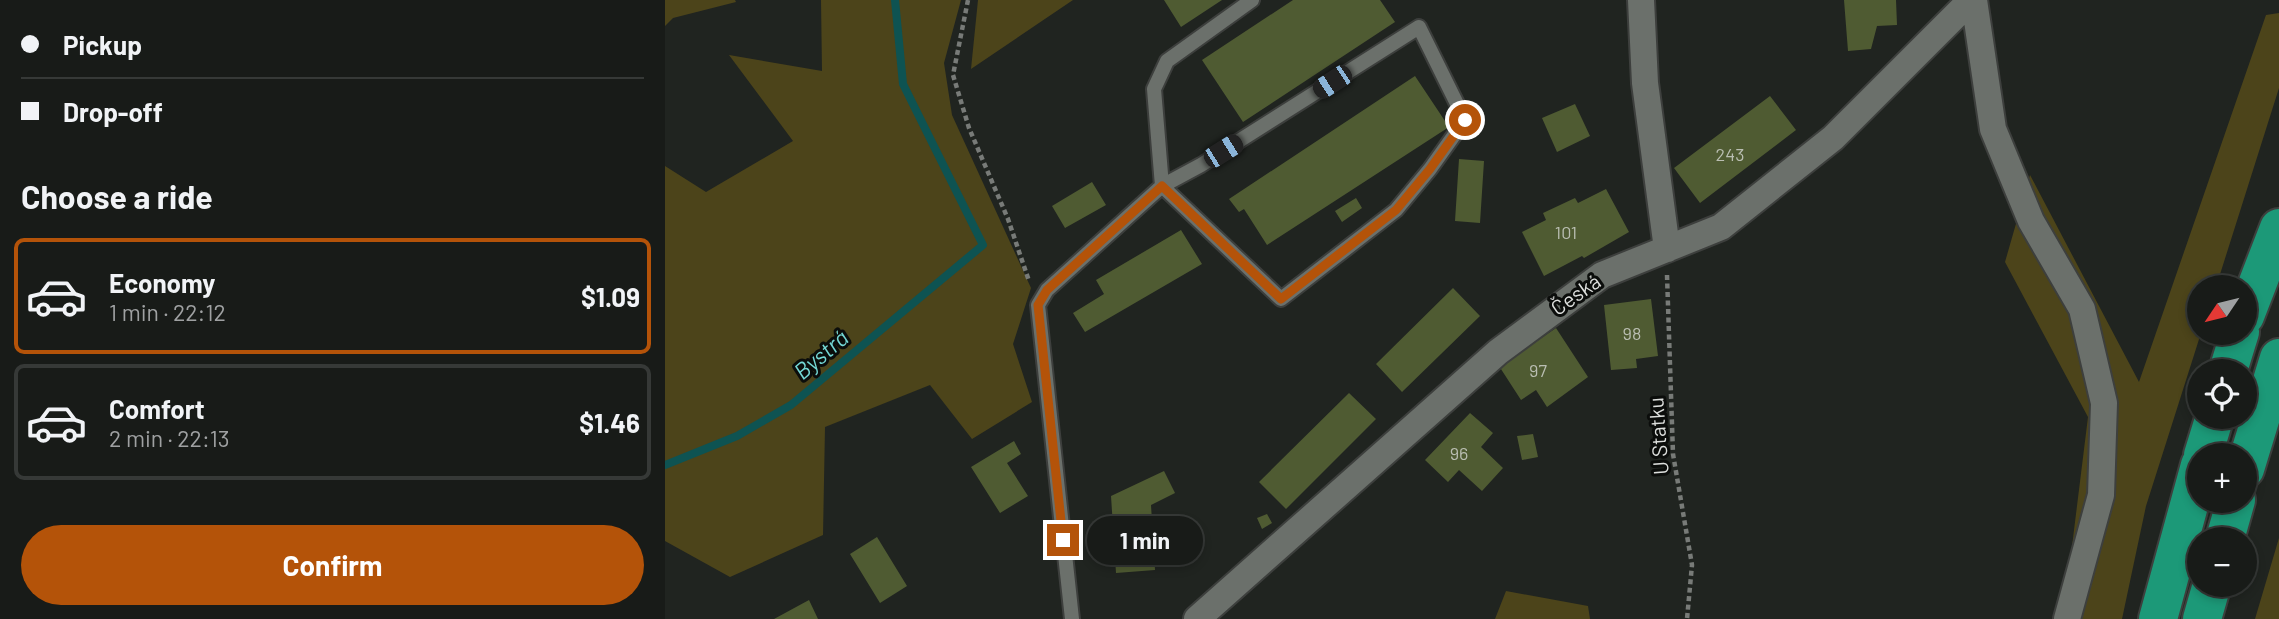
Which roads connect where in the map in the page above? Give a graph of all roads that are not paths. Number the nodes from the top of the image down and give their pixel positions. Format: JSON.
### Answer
{"nodes":[{"id":1,"x":1252,"y":0,"type":"edge"},
{"id":2,"x":1641,"y":0,"type":"edge"},
{"id":3,"x":1972,"y":0,"type":"edge"},
{"id":4,"x":1162,"y":186,"type":"junction"},
{"id":5,"x":2279,"y":228,"type":"edge"},
{"id":6,"x":1667,"y":249,"type":"junction"},
{"id":7,"x":2257,"y":285,"type":"edge"},
{"id":8,"x":2279,"y":358,"type":"edge"},
{"id":9,"x":2253,"y":443,"type":"edge"},
{"id":10,"x":2187,"y":513,"type":"edge"},
{"id":11,"x":2208,"y":597,"type":"edge"},
{"id":12,"x":2228,"y":597,"type":"edge"},
{"id":13,"x":1072,"y":619,"type":"edge"},
{"id":14,"x":1197,"y":619,"type":"edge"},
{"id":15,"x":2067,"y":619,"type":"edge"},
{"id":16,"x":2158,"y":619,"type":"edge"},
{"id":17,"x":2202,"y":619,"type":"edge"},
{"id":18,"x":2223,"y":619,"type":"edge"}],
"edges":[{"from":1,"to":4,"type":"lane"},
{"from":2,"to":6,"type":"street"},
{"from":3,"to":6,"type":"street","name":"Česká"},
{"from":3,"to":15,"type":"street"},
{"from":4,"to":4,"type":"lane"},
{"from":4,"to":13,"type":"lane"},
{"from":5,"to":7,"type":"highway"},
{"from":6,"to":14,"type":"street","name":"Česká"},
{"from":8,"to":9,"type":"highway"},
{"from":10,"to":16,"type":"highway"},
{"from":11,"to":17,"type":"highway"},
{"from":12,"to":18,"type":"highway"}]}
